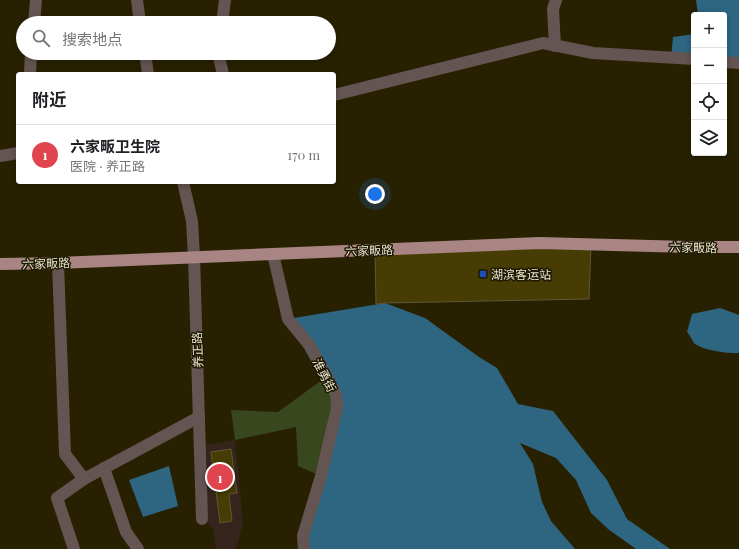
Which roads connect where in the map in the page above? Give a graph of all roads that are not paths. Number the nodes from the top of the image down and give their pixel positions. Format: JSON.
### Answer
{"nodes":[{"id":1,"x":36,"y":0,"type":"edge"},
{"id":2,"x":138,"y":0,"type":"edge"},
{"id":3,"x":225,"y":0,"type":"edge"},
{"id":4,"x":556,"y":0,"type":"edge"},
{"id":5,"x":35,"y":16,"type":"edge"},
{"id":6,"x":139,"y":16,"type":"edge"},
{"id":7,"x":223,"y":16,"type":"edge"},
{"id":8,"x":556,"y":46,"type":"junction"},
{"id":9,"x":31,"y":60,"type":"edge"},
{"id":10,"x":146,"y":60,"type":"edge"},
{"id":11,"x":220,"y":60,"type":"edge"},
{"id":12,"x":691,"y":60,"type":"edge"},
{"id":13,"x":727,"y":62,"type":"edge"},
{"id":14,"x":739,"y":63,"type":"edge"},
{"id":15,"x":30,"y":72,"type":"edge"},
{"id":16,"x":148,"y":72,"type":"edge"},
{"id":17,"x":223,"y":72,"type":"edge"},
{"id":18,"x":336,"y":94,"type":"edge"},
{"id":19,"x":16,"y":152,"type":"edge"},
{"id":20,"x":0,"y":156,"type":"edge"},
{"id":21,"x":183,"y":184,"type":"edge"},
{"id":22,"x":739,"y":247,"type":"edge"},
{"id":23,"x":273,"y":254,"type":"junction"},
{"id":24,"x":194,"y":257,"type":"junction"},
{"id":25,"x":58,"y":263,"type":"junction"},
{"id":26,"x":0,"y":264,"type":"edge"},
{"id":27,"x":199,"y":417,"type":"junction"},
{"id":28,"x":104,"y":468,"type":"junction"},
{"id":29,"x":84,"y":479,"type":"junction"},
{"id":30,"x":202,"y":519,"type":"dead end"},
{"id":31,"x":74,"y":549,"type":"edge"},
{"id":32,"x":138,"y":549,"type":"edge"},
{"id":33,"x":304,"y":549,"type":"edge"}],
"edges":[{"from":1,"to":5,"type":"street"},
{"from":2,"to":6,"type":"street"},
{"from":3,"to":7,"type":"street"},
{"from":4,"to":8,"type":"street"},
{"from":8,"to":12,"type":"street"},
{"from":8,"to":18,"type":"street"},
{"from":9,"to":15,"type":"street"},
{"from":10,"to":16,"type":"street"},
{"from":11,"to":17,"type":"street"},
{"from":13,"to":14,"type":"street"},
{"from":19,"to":20,"type":"street"},
{"from":21,"to":24,"type":"street","name":"养正路"},
{"from":22,"to":23,"type":"main road","name":"六家畈路"},
{"from":23,"to":24,"type":"main road","name":"六家畈路"},
{"from":23,"to":33,"type":"street","name":"淮勇街"},
{"from":24,"to":25,"type":"main road","name":"六家畈路"},
{"from":24,"to":27,"type":"street","name":"养正路"},
{"from":25,"to":26,"type":"main road","name":"六家畈路"},
{"from":25,"to":29,"type":"street"},
{"from":27,"to":28,"type":"street"},
{"from":27,"to":30,"type":"street","name":"养正路"},
{"from":28,"to":29,"type":"street"},
{"from":28,"to":32,"type":"street"},
{"from":29,"to":31,"type":"street"}]}
